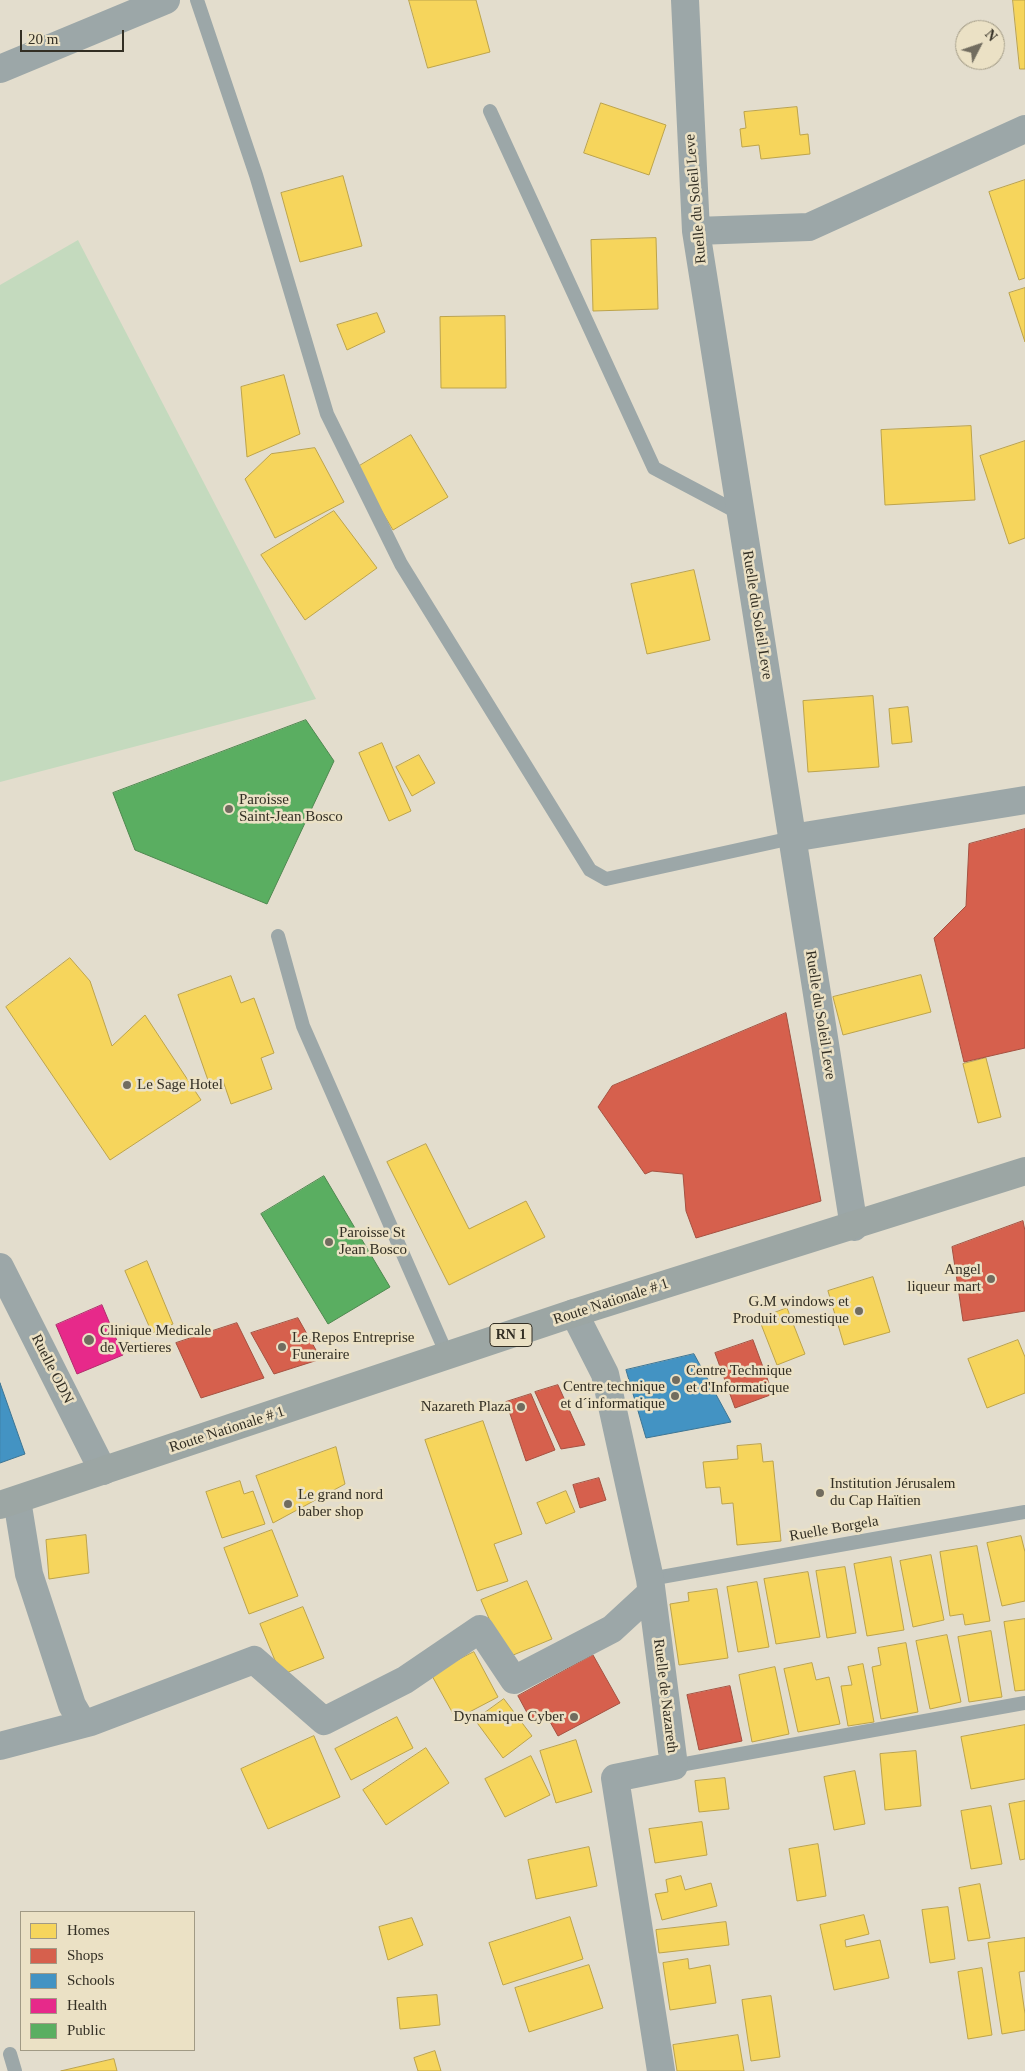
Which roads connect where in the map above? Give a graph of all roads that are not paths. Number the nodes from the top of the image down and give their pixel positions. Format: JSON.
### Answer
{"nodes":[{"id":1,"x":166,"y":0,"type":"edge"},
{"id":2,"x":197,"y":0,"type":"edge"},
{"id":3,"x":685,"y":0,"type":"edge"},
{"id":4,"x":128,"y":8,"type":"edge"},
{"id":5,"x":0,"y":69,"type":"edge"},
{"id":6,"x":490,"y":111,"type":"dead end"},
{"id":7,"x":1025,"y":129,"type":"edge"},
{"id":8,"x":696,"y":230,"type":"junction"},
{"id":9,"x":741,"y":514,"type":"junction"},
{"id":10,"x":1025,"y":800,"type":"edge"},
{"id":11,"x":792,"y":838,"type":"junction"},
{"id":12,"x":278,"y":936,"type":"dead end"},
{"id":13,"x":1025,"y":1171,"type":"edge"},
{"id":14,"x":854,"y":1227,"type":"junction"},
{"id":15,"x":0,"y":1268,"type":"edge"},
{"id":16,"x":574,"y":1313,"type":"junction"},
{"id":17,"x":448,"y":1357,"type":"junction"},
{"id":18,"x":103,"y":1471,"type":"junction"},
{"id":19,"x":8,"y":1502,"type":"edge"},
{"id":20,"x":1025,"y":1512,"type":"edge"},
{"id":21,"x":651,"y":1586,"type":"junction"},
{"id":22,"x":1025,"y":1704,"type":"edge"},
{"id":23,"x":83,"y":1724,"type":"junction"},
{"id":24,"x":0,"y":1746,"type":"edge"},
{"id":25,"x":674,"y":1766,"type":"junction"},
{"id":26,"x":10,"y":2054,"type":"dead end"},
{"id":27,"x":15,"y":2071,"type":"edge"},
{"id":28,"x":661,"y":2071,"type":"edge"}],
"edges":[{"from":1,"to":4,"type":"street"},
{"from":2,"to":11,"type":"lane"},
{"from":3,"to":8,"type":"street","name":"Ruelle du Soleil Leve"},
{"from":4,"to":5,"type":"street"},
{"from":6,"to":9,"type":"lane"},
{"from":7,"to":8,"type":"street"},
{"from":8,"to":9,"type":"street","name":"Ruelle du Soleil Leve"},
{"from":9,"to":11,"type":"street","name":"Ruelle du Soleil Leve"},
{"from":10,"to":11,"type":"street"},
{"from":11,"to":14,"type":"street","name":"Ruelle du Soleil Leve"},
{"from":12,"to":17,"type":"lane"},
{"from":13,"to":14,"type":"main road","name":"Route Nationale # 1","number":"RN 1"},
{"from":14,"to":16,"type":"main road","name":"Route Nationale # 1","number":"RN 1"},
{"from":15,"to":18,"type":"street","name":"Ruelle ODN"},
{"from":16,"to":17,"type":"main road","name":"Route Nationale # 1","number":"RN 1"},
{"from":16,"to":21,"type":"street","name":"Ruelle de Nazareth"},
{"from":17,"to":18,"type":"main road","name":"Route Nationale # 1","number":"RN 1"},
{"from":18,"to":19,"type":"main road","name":"Route Nationale # 1","number":"RN 1"},
{"from":19,"to":23,"type":"street"},
{"from":20,"to":21,"type":"lane","name":"Ruelle Borgela"},
{"from":21,"to":23,"type":"street"},
{"from":21,"to":25,"type":"street","name":"Ruelle de Nazareth"},
{"from":22,"to":25,"type":"lane"},
{"from":23,"to":24,"type":"street"},
{"from":25,"to":28,"type":"street","name":"Ruelle de Nazareth"},
{"from":26,"to":27,"type":"lane"}]}
